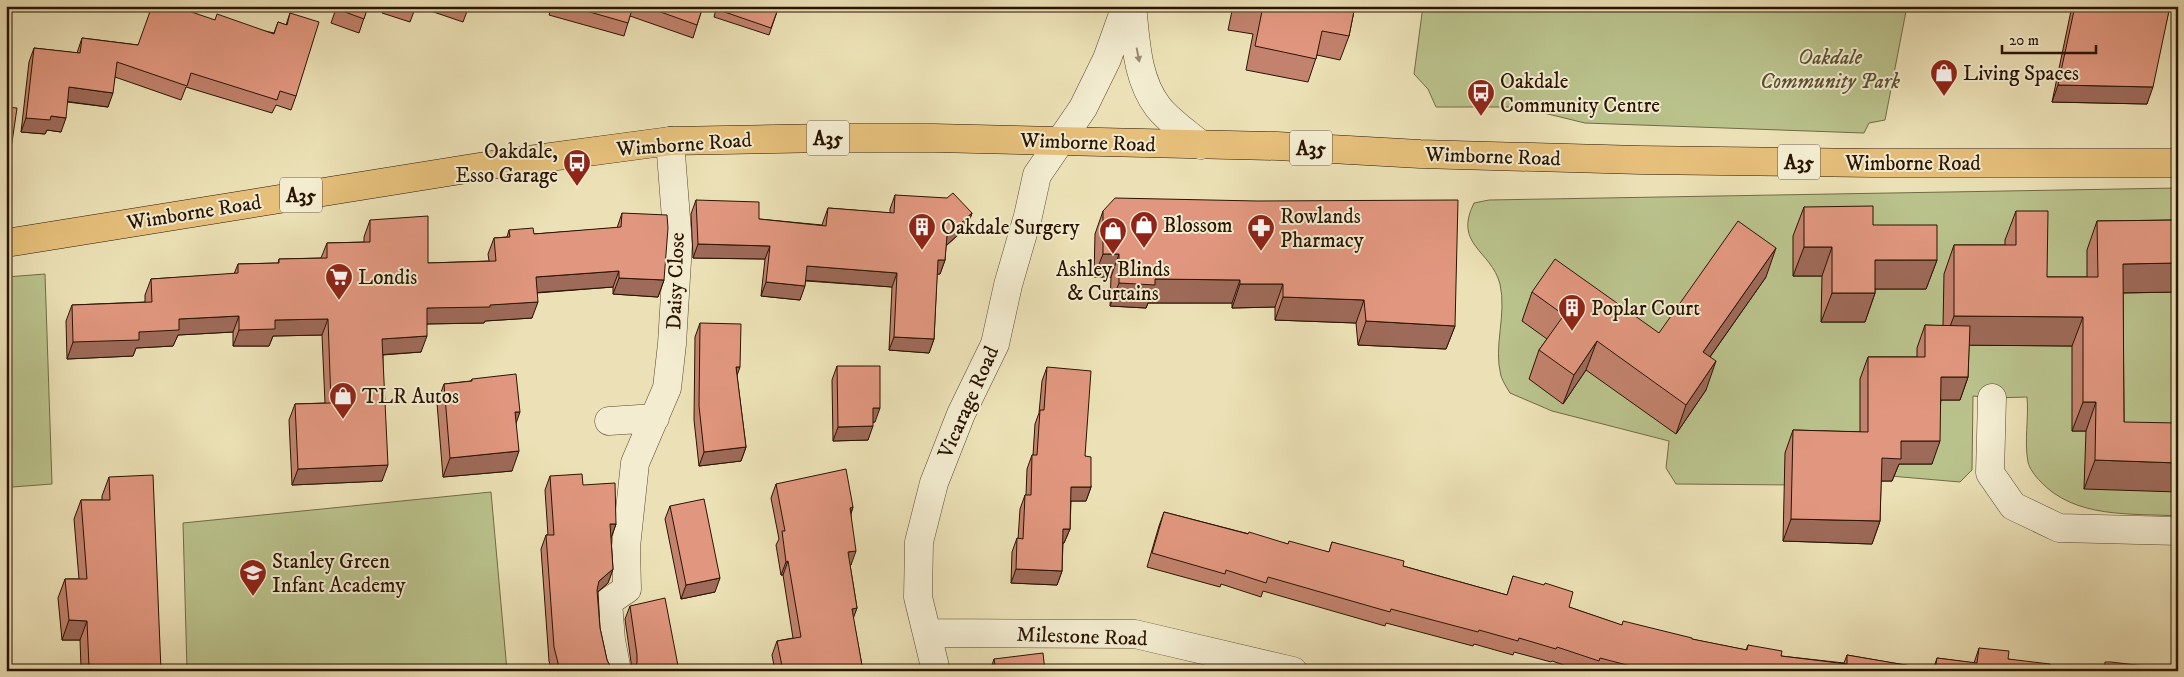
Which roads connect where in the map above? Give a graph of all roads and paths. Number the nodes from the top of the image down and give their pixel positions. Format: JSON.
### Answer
{"nodes":[{"id":1,"x":1126,"y":6,"type":"edge"},
{"id":2,"x":1132,"y":6,"type":"edge"},
{"id":3,"x":1060,"y":140,"type":"junction"},
{"id":4,"x":670,"y":141,"type":"junction"},
{"id":5,"x":1201,"y":145,"type":"junction"},
{"id":6,"x":2178,"y":163,"type":"edge"},
{"id":7,"x":6,"y":244,"type":"edge"},
{"id":8,"x":1992,"y":398,"type":"dead end"},
{"id":9,"x":654,"y":418,"type":"junction"},
{"id":10,"x":609,"y":421,"type":"dead end"},
{"id":11,"x":2178,"y":531,"type":"edge"},
{"id":12,"x":927,"y":633,"type":"junction"},
{"id":13,"x":617,"y":671,"type":"edge"},
{"id":14,"x":936,"y":671,"type":"edge"},
{"id":15,"x":1293,"y":671,"type":"edge"}],
"edges":[{"from":1,"to":3,"type":"street","name":"Vicarage Road"},
{"from":2,"to":5,"type":"street","one_way":true},
{"from":3,"to":4,"type":"highway","name":"Wimborne Road","number":"A35"},
{"from":3,"to":5,"type":"highway","name":"Wimborne Road","number":"A35"},
{"from":3,"to":12,"type":"street","name":"Vicarage Road"},
{"from":4,"to":7,"type":"highway","name":"Wimborne Road","number":"A35"},
{"from":4,"to":9,"type":"street","name":"Daisy Close"},
{"from":5,"to":6,"type":"highway","name":"Wimborne Road","number":"A35"},
{"from":8,"to":11,"type":"street"},
{"from":9,"to":10,"type":"street"},
{"from":9,"to":13,"type":"street","name":"Daisy Close"},
{"from":12,"to":14,"type":"street","name":"Vicarage Road"},
{"from":12,"to":15,"type":"street","name":"Milestone Road"}]}
